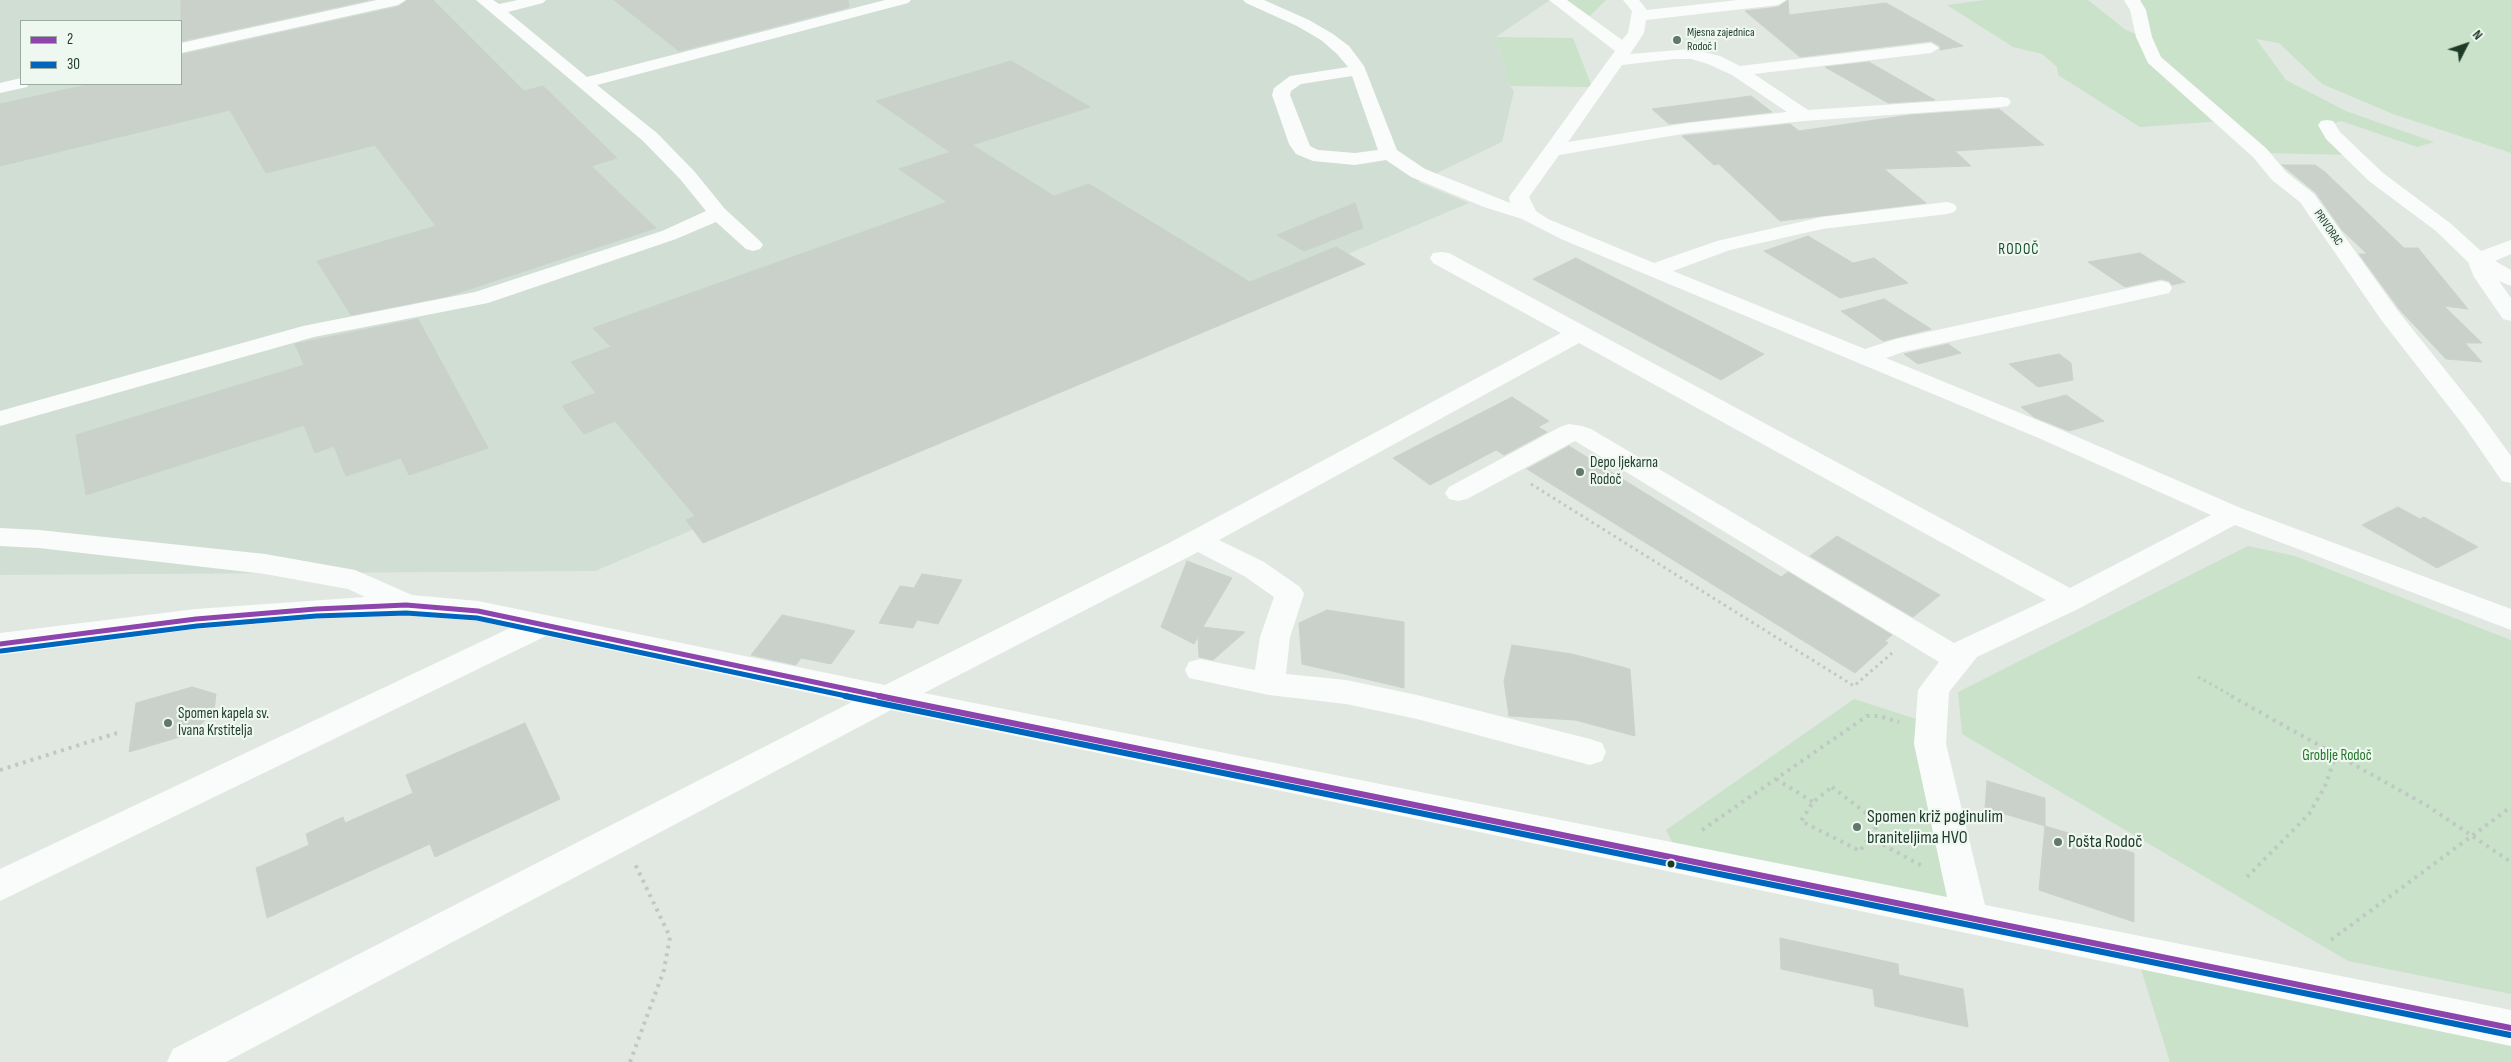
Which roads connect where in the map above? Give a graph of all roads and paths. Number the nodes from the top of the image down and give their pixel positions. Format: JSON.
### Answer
{"nodes":[{"id":1,"x":398,"y":0,"type":"edge"},
{"id":2,"x":538,"y":0,"type":"edge"},
{"id":3,"x":903,"y":0,"type":"edge"},
{"id":4,"x":1251,"y":0,"type":"edge"},
{"id":5,"x":1557,"y":0,"type":"edge"},
{"id":6,"x":1778,"y":0,"type":"edge"},
{"id":7,"x":2132,"y":0,"type":"edge"},
{"id":8,"x":490,"y":5,"type":"edge"},
{"id":9,"x":1635,"y":8,"type":"edge"},
{"id":10,"x":182,"y":48,"type":"edge"},
{"id":11,"x":1931,"y":48,"type":"dead end"},
{"id":12,"x":1621,"y":55,"type":"junction"},
{"id":13,"x":1358,"y":70,"type":"junction"},
{"id":14,"x":1738,"y":71,"type":"junction"},
{"id":15,"x":20,"y":83,"type":"edge"},
{"id":16,"x":583,"y":83,"type":"junction"},
{"id":17,"x":0,"y":88,"type":"edge"},
{"id":18,"x":2002,"y":102,"type":"dead end"},
{"id":19,"x":1804,"y":116,"type":"junction"},
{"id":20,"x":2327,"y":125,"type":"dead end"},
{"id":21,"x":1553,"y":150,"type":"junction"},
{"id":22,"x":1390,"y":154,"type":"junction"},
{"id":23,"x":1947,"y":208,"type":"dead end"},
{"id":24,"x":718,"y":213,"type":"junction"},
{"id":25,"x":1529,"y":214,"type":"junction"},
{"id":26,"x":753,"y":245,"type":"dead end"},
{"id":27,"x":2511,"y":246,"type":"edge"},
{"id":28,"x":1442,"y":258,"type":"dead end"},
{"id":29,"x":2478,"y":260,"type":"junction"},
{"id":30,"x":1656,"y":270,"type":"junction"},
{"id":31,"x":2511,"y":279,"type":"edge"},
{"id":32,"x":2161,"y":288,"type":"dead end"},
{"id":33,"x":2511,"y":314,"type":"edge"},
{"id":34,"x":1579,"y":333,"type":"junction"},
{"id":35,"x":1863,"y":358,"type":"junction"},
{"id":36,"x":0,"y":419,"type":"edge"},
{"id":37,"x":1505,"y":467,"type":"junction"},
{"id":38,"x":2511,"y":475,"type":"edge"},
{"id":39,"x":1458,"y":493,"type":"dead end"},
{"id":40,"x":2232,"y":514,"type":"junction"},
{"id":41,"x":0,"y":537,"type":"edge"},
{"id":42,"x":1197,"y":540,"type":"junction"},
{"id":43,"x":2070,"y":601,"type":"junction"},
{"id":44,"x":406,"y":605,"type":"junction"},
{"id":45,"x":2511,"y":620,"type":"edge"},
{"id":46,"x":541,"y":626,"type":"junction"},
{"id":47,"x":1915,"y":633,"type":"junction"},
{"id":48,"x":0,"y":638,"type":"edge"},
{"id":49,"x":33,"y":640,"type":"junction"},
{"id":50,"x":0,"y":644,"type":"edge"},
{"id":51,"x":1958,"y":658,"type":"junction"},
{"id":52,"x":1200,"y":670,"type":"dead end"},
{"id":53,"x":2198,"y":676,"type":"dead end"},
{"id":54,"x":1269,"y":684,"type":"junction"},
{"id":55,"x":887,"y":698,"type":"junction"},
{"id":56,"x":1931,"y":732,"type":"junction"},
{"id":57,"x":117,"y":733,"type":"dead end"},
{"id":58,"x":1590,"y":752,"type":"dead end"},
{"id":59,"x":2336,"y":755,"type":"junction"},
{"id":60,"x":0,"y":770,"type":"edge"},
{"id":61,"x":1776,"y":779,"type":"junction"},
{"id":62,"x":1813,"y":802,"type":"junction"},
{"id":63,"x":2511,"y":807,"type":"edge"},
{"id":64,"x":2471,"y":835,"type":"junction"},
{"id":65,"x":621,"y":836,"type":"junction"},
{"id":66,"x":1869,"y":838,"type":"junction"},
{"id":67,"x":1694,"y":860,"type":"junction"},
{"id":68,"x":2511,"y":862,"type":"edge"},
{"id":69,"x":2247,"y":877,"type":"dead end"},
{"id":70,"x":0,"y":886,"type":"edge"},
{"id":71,"x":1966,"y":902,"type":"junction"},
{"id":72,"x":2330,"y":940,"type":"dead end"},
{"id":73,"x":2511,"y":1028,"type":"edge"},
{"id":74,"x":205,"y":1058,"type":"edge"},
{"id":75,"x":630,"y":1062,"type":"edge"}],
"edges":[{"from":1,"to":10,"type":"street"},
{"from":2,"to":8,"type":"street"},
{"from":3,"to":16,"type":"street"},
{"from":4,"to":13,"type":"street"},
{"from":5,"to":12,"type":"street"},
{"from":6,"to":9,"type":"street"},
{"from":7,"to":38,"type":"street","name":"PRIVORAC"},
{"from":8,"to":16,"type":"street"},
{"from":9,"to":12,"type":"street"},
{"from":11,"to":14,"type":"street"},
{"from":12,"to":14,"type":"street"},
{"from":12,"to":21,"type":"street"},
{"from":13,"to":22,"type":"street"},
{"from":13,"to":22,"type":"street"},
{"from":14,"to":19,"type":"street"},
{"from":15,"to":17,"type":"street"},
{"from":16,"to":24,"type":"street"},
{"from":18,"to":19,"type":"street"},
{"from":19,"to":21,"type":"street"},
{"from":20,"to":29,"type":"street"},
{"from":21,"to":25,"type":"street"},
{"from":22,"to":25,"type":"street"},
{"from":23,"to":30,"type":"street"},
{"from":24,"to":26,"type":"street"},
{"from":24,"to":36,"type":"street"},
{"from":25,"to":30,"type":"street"},
{"from":27,"to":29,"type":"street"},
{"from":28,"to":34,"type":"street"},
{"from":29,"to":31,"type":"street"},
{"from":29,"to":33,"type":"street"},
{"from":30,"to":35,"type":"street"},
{"from":32,"to":35,"type":"street"},
{"from":34,"to":42,"type":"street"},
{"from":34,"to":43,"type":"street"},
{"from":35,"to":40,"type":"street"},
{"from":37,"to":39,"type":"street"},
{"from":37,"to":47,"type":"street"},
{"from":37,"to":47,"type":"path"},
{"from":40,"to":43,"type":"street"},
{"from":40,"to":45,"type":"street"},
{"from":41,"to":44,"type":"street"},
{"from":42,"to":54,"type":"street"},
{"from":42,"to":55,"type":"street"},
{"from":43,"to":51,"type":"street"},
{"from":44,"to":46,"type":"street"},
{"from":44,"to":49,"type":"street"},
{"from":46,"to":55,"type":"street"},
{"from":46,"to":70,"type":"street"},
{"from":47,"to":51,"type":"street"},
{"from":48,"to":49,"type":"street"},
{"from":49,"to":50,"type":"street"},
{"from":51,"to":56,"type":"street"},
{"from":52,"to":54,"type":"street"},
{"from":53,"to":59,"type":"path"},
{"from":54,"to":58,"type":"street"},
{"from":55,"to":65,"type":"street"},
{"from":55,"to":67,"type":"street"},
{"from":56,"to":61,"type":"path"},
{"from":56,"to":71,"type":"street"},
{"from":57,"to":60,"type":"path"},
{"from":59,"to":64,"type":"path"},
{"from":59,"to":69,"type":"path"},
{"from":61,"to":62,"type":"path"},
{"from":61,"to":67,"type":"path"},
{"from":62,"to":66,"type":"path"},
{"from":62,"to":66,"type":"path"},
{"from":63,"to":64,"type":"path"},
{"from":64,"to":68,"type":"path"},
{"from":64,"to":72,"type":"path"},
{"from":65,"to":74,"type":"street"},
{"from":65,"to":75,"type":"path"},
{"from":66,"to":71,"type":"path"},
{"from":67,"to":71,"type":"street"},
{"from":71,"to":73,"type":"street"}]}
